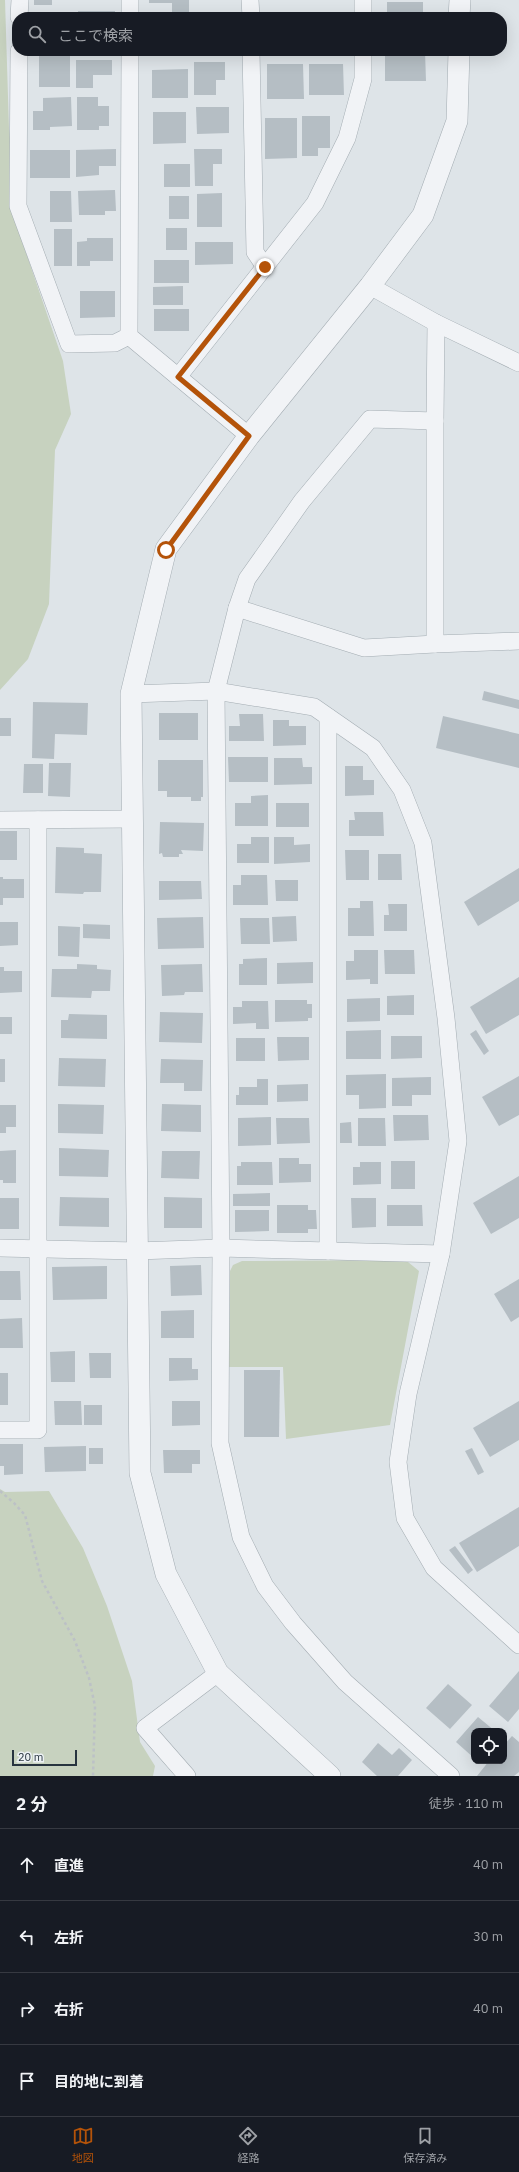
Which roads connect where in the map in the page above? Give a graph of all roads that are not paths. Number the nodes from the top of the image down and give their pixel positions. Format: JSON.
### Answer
{"nodes":[{"id":1,"x":20,"y":0,"type":"edge"},
{"id":2,"x":130,"y":0,"type":"edge"},
{"id":3,"x":250,"y":0,"type":"edge"},
{"id":4,"x":363,"y":0,"type":"edge"},
{"id":5,"x":460,"y":0,"type":"edge"},
{"id":6,"x":20,"y":12,"type":"edge"},
{"id":7,"x":130,"y":12,"type":"edge"},
{"id":8,"x":251,"y":12,"type":"edge"},
{"id":9,"x":363,"y":12,"type":"edge"},
{"id":10,"x":460,"y":12,"type":"edge"},
{"id":11,"x":19,"y":56,"type":"edge"},
{"id":12,"x":130,"y":56,"type":"edge"},
{"id":13,"x":251,"y":56,"type":"edge"},
{"id":14,"x":363,"y":56,"type":"edge"},
{"id":15,"x":458,"y":56,"type":"edge"},
{"id":16,"x":265,"y":267,"type":"junction"},
{"id":17,"x":370,"y":286,"type":"junction"},
{"id":18,"x":436,"y":323,"type":"junction"},
{"id":19,"x":129,"y":336,"type":"junction"},
{"id":20,"x":519,"y":363,"type":"edge"},
{"id":21,"x":178,"y":377,"type":"junction"},
{"id":22,"x":434,"y":421,"type":"junction"},
{"id":23,"x":249,"y":436,"type":"junction"},
{"id":24,"x":237,"y":608,"type":"junction"},
{"id":25,"x":519,"y":641,"type":"edge"},
{"id":26,"x":435,"y":644,"type":"junction"},
{"id":27,"x":216,"y":691,"type":"junction"},
{"id":28,"x":131,"y":694,"type":"junction"},
{"id":29,"x":328,"y":717,"type":"junction"},
{"id":30,"x":133,"y":819,"type":"junction"},
{"id":31,"x":0,"y":820,"type":"edge"},
{"id":32,"x":38,"y":820,"type":"junction"},
{"id":33,"x":0,"y":1248,"type":"edge"},
{"id":34,"x":38,"y":1248,"type":"junction"},
{"id":35,"x":222,"y":1248,"type":"junction"},
{"id":36,"x":137,"y":1251,"type":"junction"},
{"id":37,"x":328,"y":1251,"type":"junction"},
{"id":38,"x":441,"y":1254,"type":"junction"},
{"id":39,"x":0,"y":1430,"type":"edge"},
{"id":40,"x":519,"y":1645,"type":"edge"},
{"id":41,"x":218,"y":1673,"type":"junction"},
{"id":42,"x":187,"y":1776,"type":"edge"},
{"id":43,"x":330,"y":1776,"type":"edge"},
{"id":44,"x":451,"y":1776,"type":"edge"}],
"edges":[{"from":1,"to":6,"type":"street"},
{"from":2,"to":7,"type":"street"},
{"from":3,"to":8,"type":"street"},
{"from":4,"to":9,"type":"street"},
{"from":5,"to":10,"type":"street"},
{"from":11,"to":19,"type":"street"},
{"from":12,"to":19,"type":"street"},
{"from":13,"to":16,"type":"street"},
{"from":14,"to":16,"type":"street"},
{"from":15,"to":17,"type":"street"},
{"from":16,"to":21,"type":"street"},
{"from":17,"to":18,"type":"street"},
{"from":17,"to":23,"type":"street"},
{"from":18,"to":20,"type":"street"},
{"from":18,"to":22,"type":"street"},
{"from":19,"to":21,"type":"street"},
{"from":21,"to":23,"type":"street"},
{"from":22,"to":24,"type":"street"},
{"from":22,"to":26,"type":"street"},
{"from":23,"to":28,"type":"street"},
{"from":24,"to":26,"type":"street"},
{"from":24,"to":27,"type":"street"},
{"from":25,"to":26,"type":"street"},
{"from":27,"to":28,"type":"street"},
{"from":27,"to":29,"type":"street"},
{"from":27,"to":35,"type":"street"},
{"from":28,"to":30,"type":"street"},
{"from":29,"to":37,"type":"street"},
{"from":29,"to":38,"type":"street"},
{"from":30,"to":32,"type":"street"},
{"from":30,"to":36,"type":"street"},
{"from":31,"to":32,"type":"street"},
{"from":32,"to":34,"type":"street"},
{"from":33,"to":34,"type":"street"},
{"from":34,"to":36,"type":"street"},
{"from":34,"to":39,"type":"street"},
{"from":35,"to":36,"type":"street"},
{"from":35,"to":37,"type":"street"},
{"from":35,"to":44,"type":"street"},
{"from":36,"to":41,"type":"street"},
{"from":37,"to":38,"type":"street"},
{"from":38,"to":40,"type":"street"},
{"from":41,"to":42,"type":"street"},
{"from":41,"to":43,"type":"street"}]}
